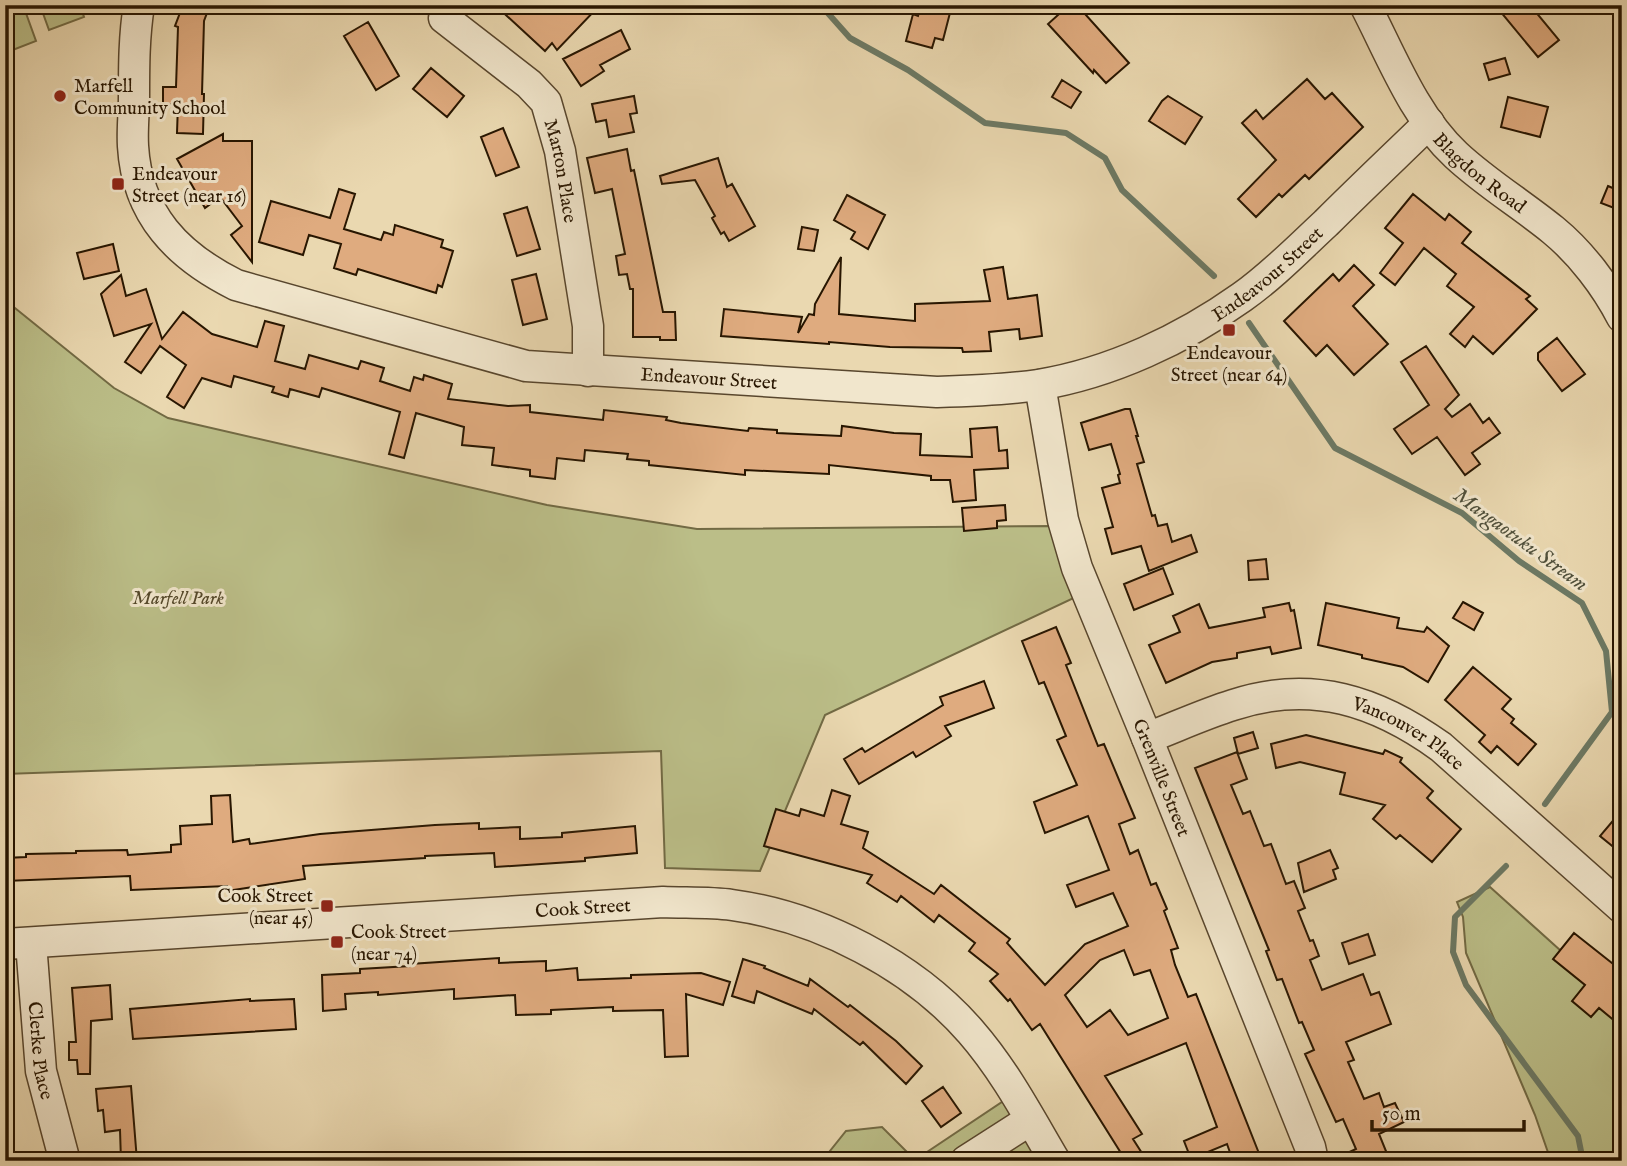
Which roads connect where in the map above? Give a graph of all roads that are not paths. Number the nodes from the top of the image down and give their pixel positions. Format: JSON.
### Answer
{"nodes":[{"id":1,"x":139,"y":5,"type":"edge"},
{"id":2,"x":1366,"y":5,"type":"edge"},
{"id":3,"x":444,"y":18,"type":"dead end"},
{"id":4,"x":1429,"y":122,"type":"junction"},
{"id":5,"x":1622,"y":317,"type":"edge"},
{"id":6,"x":588,"y":371,"type":"junction"},
{"id":7,"x":1040,"y":385,"type":"junction"},
{"id":8,"x":1147,"y":738,"type":"junction"},
{"id":9,"x":1622,"y":908,"type":"edge"},
{"id":10,"x":18,"y":943,"type":"edge"},
{"id":11,"x":1030,"y":1120,"type":"junction"},
{"id":12,"x":64,"y":1158,"type":"dead end"},
{"id":13,"x":966,"y":1161,"type":"edge"},
{"id":14,"x":1055,"y":1161,"type":"edge"},
{"id":15,"x":1313,"y":1161,"type":"edge"}],
"edges":[{"from":1,"to":6,"type":"street","name":"Endeavour Street"},
{"from":2,"to":4,"type":"street","name":"Blagdon Road"},
{"from":3,"to":6,"type":"street","name":"Marton Place"},
{"from":4,"to":5,"type":"street","name":"Blagdon Road"},
{"from":4,"to":7,"type":"street","name":"Endeavour Street"},
{"from":6,"to":7,"type":"street","name":"Endeavour Street"},
{"from":7,"to":8,"type":"street","name":"Grenville Street"},
{"from":8,"to":9,"type":"street","name":"Vancouver Place"},
{"from":8,"to":15,"type":"street","name":"Grenville Street"},
{"from":10,"to":11,"type":"street","name":"Cook Street"},
{"from":10,"to":12,"type":"street","name":"Clerke Place"},
{"from":11,"to":13,"type":"street"},
{"from":11,"to":14,"type":"street","name":"Cook Street"}]}
